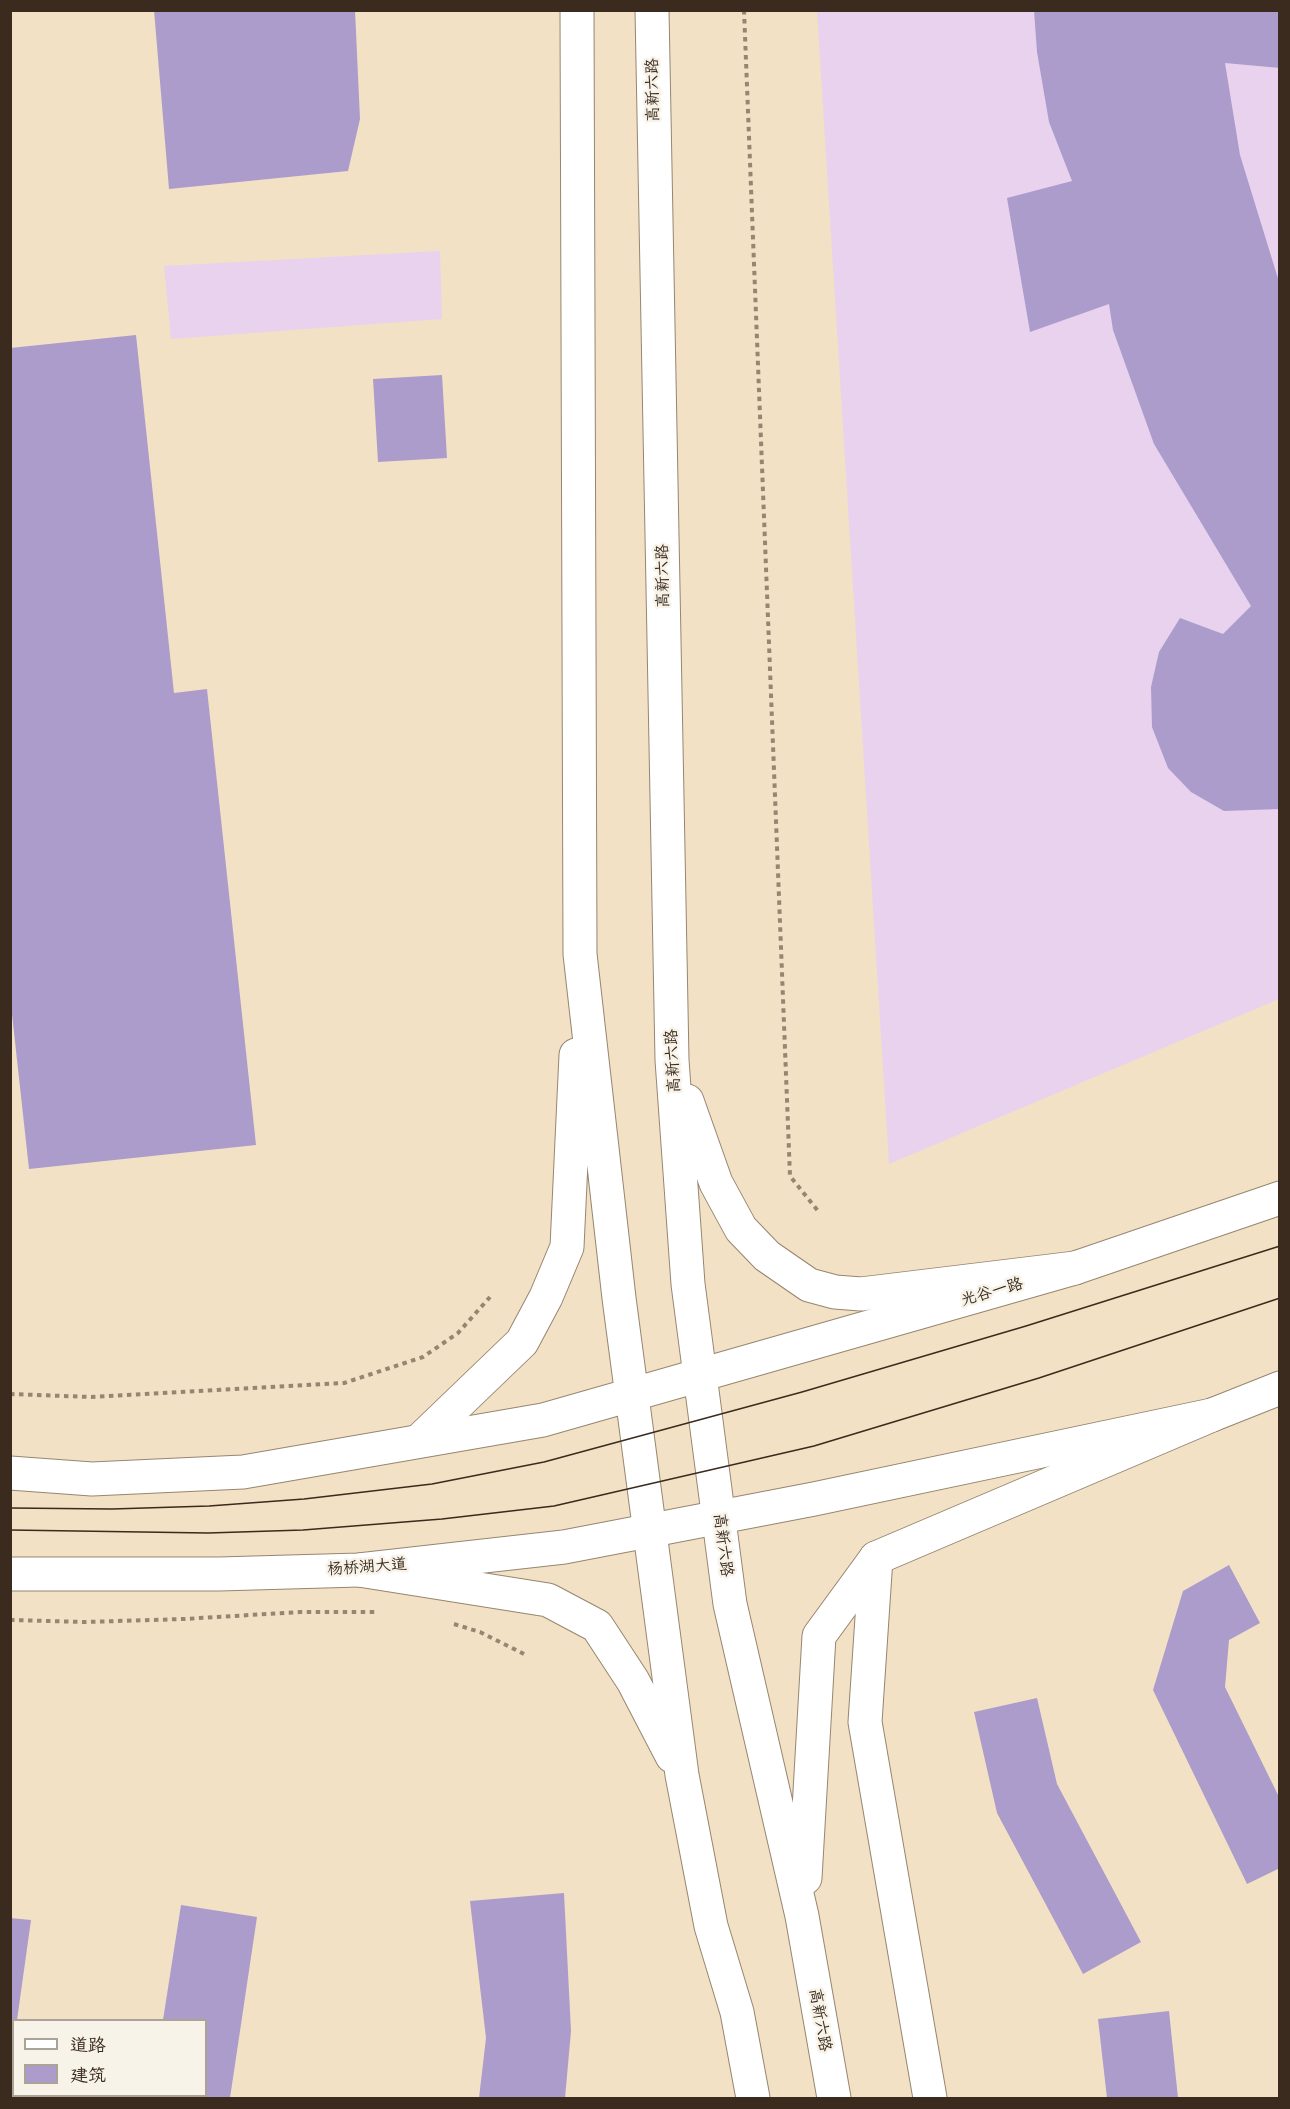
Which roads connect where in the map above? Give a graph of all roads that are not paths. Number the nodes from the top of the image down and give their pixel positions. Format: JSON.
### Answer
{"nodes":[{"id":1,"x":577,"y":10,"type":"edge"},
{"id":2,"x":651,"y":10,"type":"edge"},
{"id":3,"x":580,"y":954,"type":"junction"},
{"id":4,"x":672,"y":1060,"type":"junction"},
{"id":5,"x":1280,"y":1198,"type":"edge"},
{"id":6,"x":1075,"y":1268,"type":"junction"},
{"id":7,"x":700,"y":1376,"type":"junction"},
{"id":8,"x":1280,"y":1388,"type":"edge"},
{"id":9,"x":633,"y":1395,"type":"junction"},
{"id":10,"x":1212,"y":1415,"type":"junction"},
{"id":11,"x":419,"y":1441,"type":"junction"},
{"id":12,"x":10,"y":1473,"type":"edge"},
{"id":13,"x":719,"y":1517,"type":"junction"},
{"id":14,"x":651,"y":1531,"type":"junction"},
{"id":15,"x":876,"y":1558,"type":"junction"},
{"id":16,"x":359,"y":1570,"type":"junction"},
{"id":17,"x":10,"y":1574,"type":"edge"},
{"id":18,"x":682,"y":1775,"type":"junction"},
{"id":19,"x":802,"y":1916,"type":"junction"},
{"id":20,"x":753,"y":2098,"type":"edge"},
{"id":21,"x":834,"y":2098,"type":"edge"},
{"id":22,"x":930,"y":2098,"type":"edge"}],
"edges":[{"from":1,"to":3,"type":"main road"},
{"from":2,"to":4,"type":"main road","name":"高新六路"},
{"from":3,"to":9,"type":"main road"},
{"from":3,"to":11,"type":"main road"},
{"from":4,"to":6,"type":"main road"},
{"from":4,"to":7,"type":"main road","name":"高新六路"},
{"from":5,"to":6,"type":"main road","name":"光谷一路"},
{"from":6,"to":7,"type":"main road","name":"光谷一路"},
{"from":7,"to":9,"type":"main road"},
{"from":7,"to":13,"type":"main road","name":"高新六路"},
{"from":8,"to":10,"type":"main road"},
{"from":9,"to":11,"type":"main road"},
{"from":9,"to":14,"type":"main road"},
{"from":10,"to":13,"type":"main road"},
{"from":10,"to":15,"type":"main road"},
{"from":11,"to":12,"type":"main road"},
{"from":13,"to":14,"type":"main road","name":"杨桥湖大道"},
{"from":13,"to":19,"type":"main road","name":"高新六路"},
{"from":14,"to":16,"type":"main road","name":"杨桥湖大道"},
{"from":14,"to":18,"type":"main road"},
{"from":15,"to":19,"type":"main road"},
{"from":15,"to":22,"type":"main road"},
{"from":16,"to":17,"type":"main road","name":"杨桥湖大道"},
{"from":16,"to":18,"type":"main road"},
{"from":18,"to":20,"type":"main road"},
{"from":19,"to":21,"type":"main road","name":"高新六路"}]}
